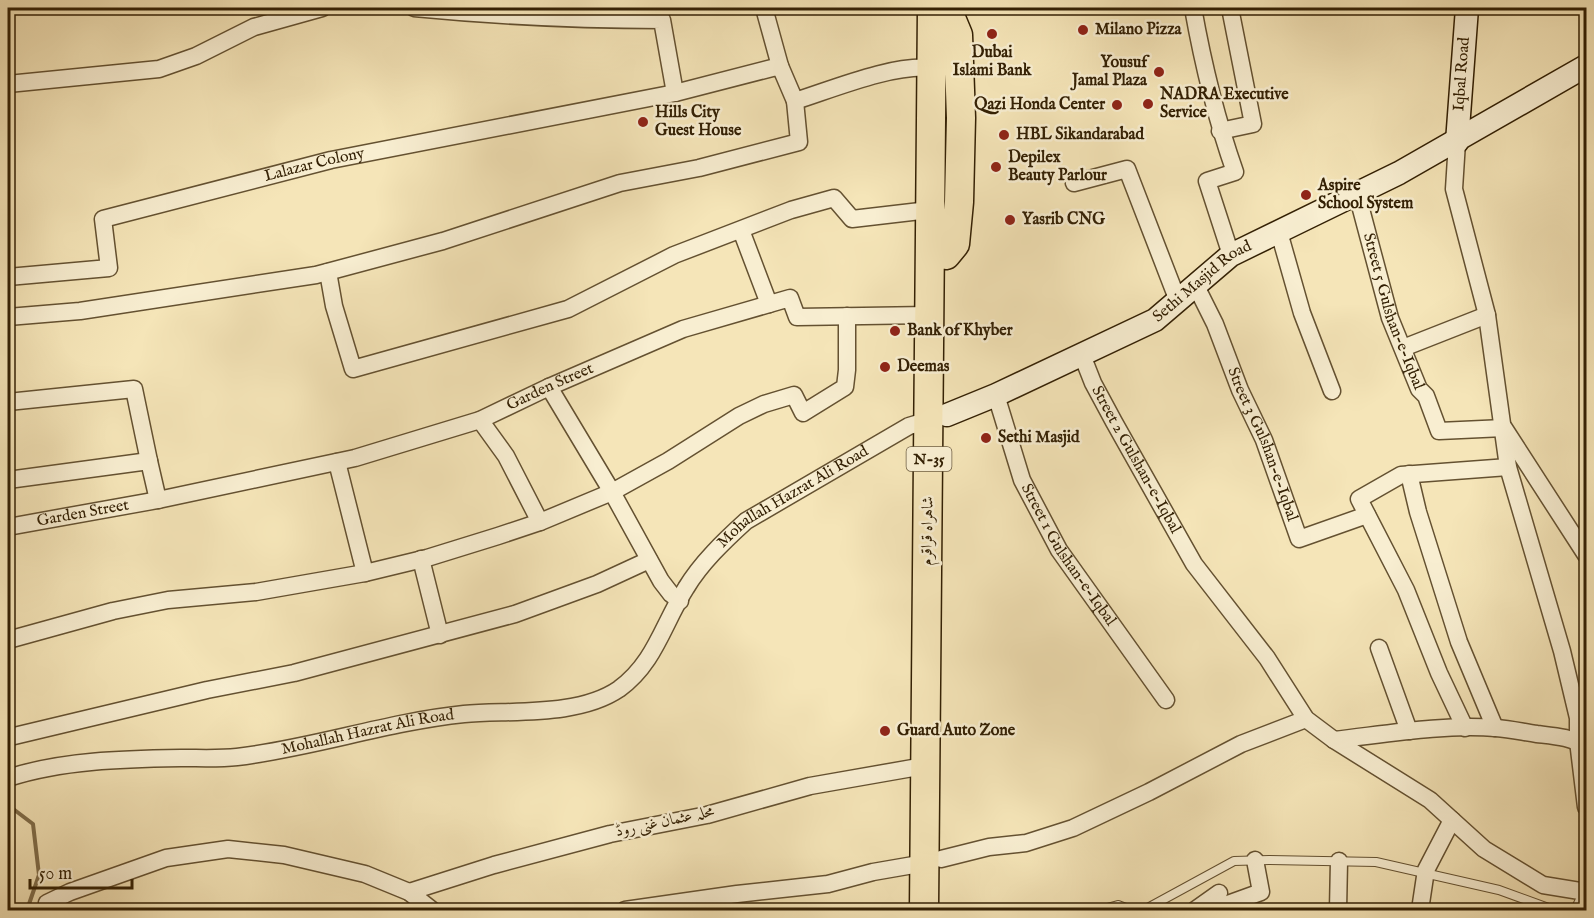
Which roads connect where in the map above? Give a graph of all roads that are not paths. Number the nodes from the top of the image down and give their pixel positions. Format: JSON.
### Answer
{"nodes":[{"id":1,"x":321,"y":8,"type":"edge"},
{"id":2,"x":414,"y":8,"type":"edge"},
{"id":3,"x":764,"y":8,"type":"edge"},
{"id":4,"x":1193,"y":8,"type":"edge"},
{"id":5,"x":1230,"y":8,"type":"edge"},
{"id":6,"x":1467,"y":8,"type":"edge"},
{"id":7,"x":943,"y":9,"type":"edge"},
{"id":8,"x":780,"y":66,"type":"junction"},
{"id":9,"x":931,"y":68,"type":"junction"},
{"id":10,"x":1586,"y":69,"type":"edge"},
{"id":11,"x":8,"y":84,"type":"edge"},
{"id":12,"x":675,"y":93,"type":"junction"},
{"id":13,"x":795,"y":101,"type":"junction"},
{"id":14,"x":1221,"y":131,"type":"junction"},
{"id":15,"x":938,"y":140,"type":"junction"},
{"id":16,"x":1456,"y":142,"type":"junction"},
{"id":17,"x":1074,"y":183,"type":"dead end"},
{"id":18,"x":1357,"y":194,"type":"junction"},
{"id":19,"x":930,"y":210,"type":"junction"},
{"id":20,"x":741,"y":230,"type":"junction"},
{"id":21,"x":1279,"y":232,"type":"junction"},
{"id":22,"x":946,"y":255,"type":"junction"},
{"id":23,"x":1231,"y":255,"type":"junction"},
{"id":24,"x":328,"y":272,"type":"junction"},
{"id":25,"x":8,"y":277,"type":"edge"},
{"id":26,"x":1196,"y":286,"type":"junction"},
{"id":27,"x":1178,"y":301,"type":"junction"},
{"id":28,"x":769,"y":304,"type":"junction"},
{"id":29,"x":929,"y":315,"type":"junction"},
{"id":30,"x":1487,"y":315,"type":"junction"},
{"id":31,"x":847,"y":316,"type":"junction"},
{"id":32,"x":8,"y":317,"type":"edge"},
{"id":33,"x":1403,"y":348,"type":"junction"},
{"id":34,"x":1082,"y":355,"type":"junction"},
{"id":35,"x":549,"y":387,"type":"junction"},
{"id":36,"x":1332,"y":391,"type":"dead end"},
{"id":37,"x":996,"y":395,"type":"junction"},
{"id":38,"x":8,"y":402,"type":"edge"},
{"id":39,"x":938,"y":418,"type":"junction"},
{"id":40,"x":480,"y":420,"type":"junction"},
{"id":41,"x":1504,"y":428,"type":"junction"},
{"id":42,"x":149,"y":461,"type":"junction"},
{"id":43,"x":337,"y":462,"type":"junction"},
{"id":44,"x":1508,"y":467,"type":"junction"},
{"id":45,"x":1409,"y":474,"type":"junction"},
{"id":46,"x":8,"y":480,"type":"edge"},
{"id":47,"x":612,"y":492,"type":"junction"},
{"id":48,"x":158,"y":500,"type":"junction"},
{"id":49,"x":1367,"y":515,"type":"junction"},
{"id":50,"x":540,"y":522,"type":"junction"},
{"id":51,"x":8,"y":527,"type":"edge"},
{"id":52,"x":1587,"y":555,"type":"edge"},
{"id":53,"x":422,"y":560,"type":"junction"},
{"id":54,"x":650,"y":560,"type":"junction"},
{"id":55,"x":366,"y":573,"type":"junction"},
{"id":56,"x":680,"y":601,"type":"junction"},
{"id":57,"x":440,"y":635,"type":"junction"},
{"id":58,"x":8,"y":640,"type":"edge"},
{"id":59,"x":1379,"y":648,"type":"dead end"},
{"id":60,"x":1167,"y":700,"type":"dead end"},
{"id":61,"x":1306,"y":719,"type":"junction"},
{"id":62,"x":1465,"y":728,"type":"junction"},
{"id":63,"x":1496,"y":728,"type":"junction"},
{"id":64,"x":1409,"y":731,"type":"junction"},
{"id":65,"x":10,"y":737,"type":"dead end"},
{"id":66,"x":1334,"y":740,"type":"junction"},
{"id":67,"x":1582,"y":744,"type":"edge"},
{"id":68,"x":924,"y":766,"type":"junction"},
{"id":69,"x":8,"y":778,"type":"edge"},
{"id":70,"x":1587,"y":807,"type":"edge"},
{"id":71,"x":1452,"y":820,"type":"junction"},
{"id":72,"x":1255,"y":860,"type":"junction"},
{"id":73,"x":933,"y":861,"type":"junction"},
{"id":74,"x":1339,"y":861,"type":"junction"},
{"id":75,"x":1426,"y":874,"type":"junction"},
{"id":76,"x":409,"y":892,"type":"junction"},
{"id":77,"x":1585,"y":892,"type":"edge"},
{"id":78,"x":1219,"y":893,"type":"dead end"},
{"id":79,"x":47,"y":903,"type":"dead end"},
{"id":80,"x":432,"y":910,"type":"edge"},
{"id":81,"x":625,"y":910,"type":"edge"},
{"id":82,"x":924,"y":910,"type":"edge"},
{"id":83,"x":940,"y":910,"type":"edge"},
{"id":84,"x":1100,"y":910,"type":"edge"},
{"id":85,"x":1131,"y":910,"type":"edge"},
{"id":86,"x":1144,"y":910,"type":"edge"},
{"id":87,"x":1195,"y":910,"type":"edge"},
{"id":88,"x":1227,"y":910,"type":"edge"},
{"id":89,"x":1338,"y":910,"type":"edge"},
{"id":90,"x":1420,"y":910,"type":"edge"},
{"id":91,"x":1554,"y":910,"type":"edge"},
{"id":92,"x":1575,"y":910,"type":"edge"}],
"edges":[{"from":1,"to":11,"type":"street"},
{"from":2,"to":12,"type":"street"},
{"from":3,"to":8,"type":"street"},
{"from":4,"to":14,"type":"street"},
{"from":5,"to":14,"type":"street"},
{"from":6,"to":16,"type":"street","name":"Iqbal Road"},
{"from":7,"to":9,"type":"highway","name":"شاہراہ قراقرم","number":"N-35"},
{"from":7,"to":15,"type":"highway","name":"شاہراہ قراقرم","number":"N-35"},
{"from":7,"to":22,"type":"highway"},
{"from":8,"to":12,"type":"street","name":"Lalazar Colony"},
{"from":8,"to":13,"type":"street"},
{"from":9,"to":13,"type":"street"},
{"from":9,"to":15,"type":"highway","name":"شاہراہ قراقرم","number":"N-35"},
{"from":10,"to":16,"type":"street","name":"Sethi Masjid Road"},
{"from":12,"to":25,"type":"street","name":"Lalazar Colony"},
{"from":13,"to":24,"type":"street"},
{"from":14,"to":23,"type":"street"},
{"from":15,"to":19,"type":"highway","name":"شاہراہ قراقرم","number":"N-35"},
{"from":15,"to":22,"type":"highway","name":"شاہراہ قراقرم","number":"N-35"},
{"from":16,"to":18,"type":"street","name":"Sethi Masjid Road"},
{"from":16,"to":30,"type":"street"},
{"from":17,"to":27,"type":"street"},
{"from":18,"to":21,"type":"street","name":"Sethi Masjid Road"},
{"from":18,"to":33,"type":"street","name":"Street 5 Gulshan-e-Iqbal"},
{"from":19,"to":20,"type":"street"},
{"from":19,"to":29,"type":"highway","name":"شاہراہ قراقرم","number":"N-35"},
{"from":20,"to":24,"type":"street"},
{"from":20,"to":28,"type":"street"},
{"from":21,"to":23,"type":"street","name":"Sethi Masjid Road"},
{"from":21,"to":36,"type":"street"},
{"from":22,"to":39,"type":"highway","name":"شاہراہ قراقرم","number":"N-35"},
{"from":23,"to":26,"type":"street","name":"Sethi Masjid Road"},
{"from":24,"to":32,"type":"street"},
{"from":26,"to":27,"type":"street","name":"Sethi Masjid Road"},
{"from":26,"to":49,"type":"street","name":"Street 3 Gulshan-e-Iqbal"},
{"from":27,"to":34,"type":"street","name":"Sethi Masjid Road"},
{"from":28,"to":31,"type":"street","name":"Garden Street"},
{"from":28,"to":35,"type":"street","name":"Garden Street"},
{"from":29,"to":31,"type":"street","name":"Garden Street"},
{"from":29,"to":39,"type":"highway","name":"شاہراہ قراقرم","number":"N-35"},
{"from":30,"to":33,"type":"street"},
{"from":30,"to":41,"type":"street"},
{"from":31,"to":47,"type":"street"},
{"from":33,"to":41,"type":"street","name":"Street 5 Gulshan-e-Iqbal"},
{"from":34,"to":37,"type":"street","name":"Sethi Masjid Road"},
{"from":34,"to":61,"type":"street","name":"Street 2 Gulshan-e-Iqbal"},
{"from":35,"to":40,"type":"street","name":"Garden Street"},
{"from":35,"to":47,"type":"street"},
{"from":37,"to":39,"type":"street","name":"Sethi Masjid Road"},
{"from":37,"to":60,"type":"street","name":"Street 1 Gulshan-e-Iqbal"},
{"from":38,"to":42,"type":"street"},
{"from":39,"to":56,"type":"street","name":"Mohallah Hazrat Ali Road"},
{"from":39,"to":68,"type":"highway","name":"شاہراہ قراقرم","number":"N-35"},
{"from":39,"to":73,"type":"highway","name":"شاہراہ قراقرم","number":"N-35"},
{"from":40,"to":43,"type":"street","name":"Garden Street"},
{"from":40,"to":50,"type":"street"},
{"from":41,"to":44,"type":"street"},
{"from":41,"to":52,"type":"street"},
{"from":42,"to":46,"type":"street"},
{"from":42,"to":48,"type":"street"},
{"from":43,"to":48,"type":"street","name":"Garden Street"},
{"from":43,"to":55,"type":"street"},
{"from":44,"to":45,"type":"street"},
{"from":44,"to":67,"type":"street"},
{"from":45,"to":49,"type":"street"},
{"from":45,"to":63,"type":"street"},
{"from":47,"to":50,"type":"street"},
{"from":47,"to":54,"type":"street"},
{"from":48,"to":51,"type":"street","name":"Garden Street"},
{"from":49,"to":62,"type":"street"},
{"from":50,"to":53,"type":"street"},
{"from":53,"to":55,"type":"street"},
{"from":53,"to":57,"type":"street"},
{"from":54,"to":56,"type":"street"},
{"from":54,"to":57,"type":"street"},
{"from":55,"to":58,"type":"street"},
{"from":56,"to":69,"type":"street","name":"Mohallah Hazrat Ali Road"},
{"from":57,"to":65,"type":"street"},
{"from":59,"to":64,"type":"street"},
{"from":61,"to":66,"type":"street"},
{"from":61,"to":73,"type":"street"},
{"from":62,"to":63,"type":"street"},
{"from":62,"to":64,"type":"street"},
{"from":63,"to":67,"type":"street"},
{"from":64,"to":66,"type":"street"},
{"from":66,"to":71,"type":"street"},
{"from":67,"to":70,"type":"street"},
{"from":68,"to":73,"type":"highway","name":"شاہراہ قراقرم","number":"N-35"},
{"from":68,"to":76,"type":"street","name":"محلہ عثمان غنی روڈ"},
{"from":71,"to":75,"type":"street"},
{"from":71,"to":77,"type":"street"},
{"from":72,"to":74,"type":"lane"},
{"from":72,"to":86,"type":"lane"},
{"from":72,"to":88,"type":"street"},
{"from":73,"to":81,"type":"street"},
{"from":73,"to":82,"type":"highway","name":"شاہراہ قراقرم","number":"N-35"},
{"from":73,"to":83,"type":"highway","name":"شاہراہ قراقرم","number":"N-35"},
{"from":74,"to":75,"type":"lane"},
{"from":74,"to":89,"type":"street"},
{"from":75,"to":90,"type":"street"},
{"from":75,"to":91,"type":"lane"},
{"from":76,"to":79,"type":"street"},
{"from":76,"to":80,"type":"street"},
{"from":77,"to":92,"type":"lane"},
{"from":78,"to":87,"type":"street"},
{"from":84,"to":85,"type":"lane"}]}
